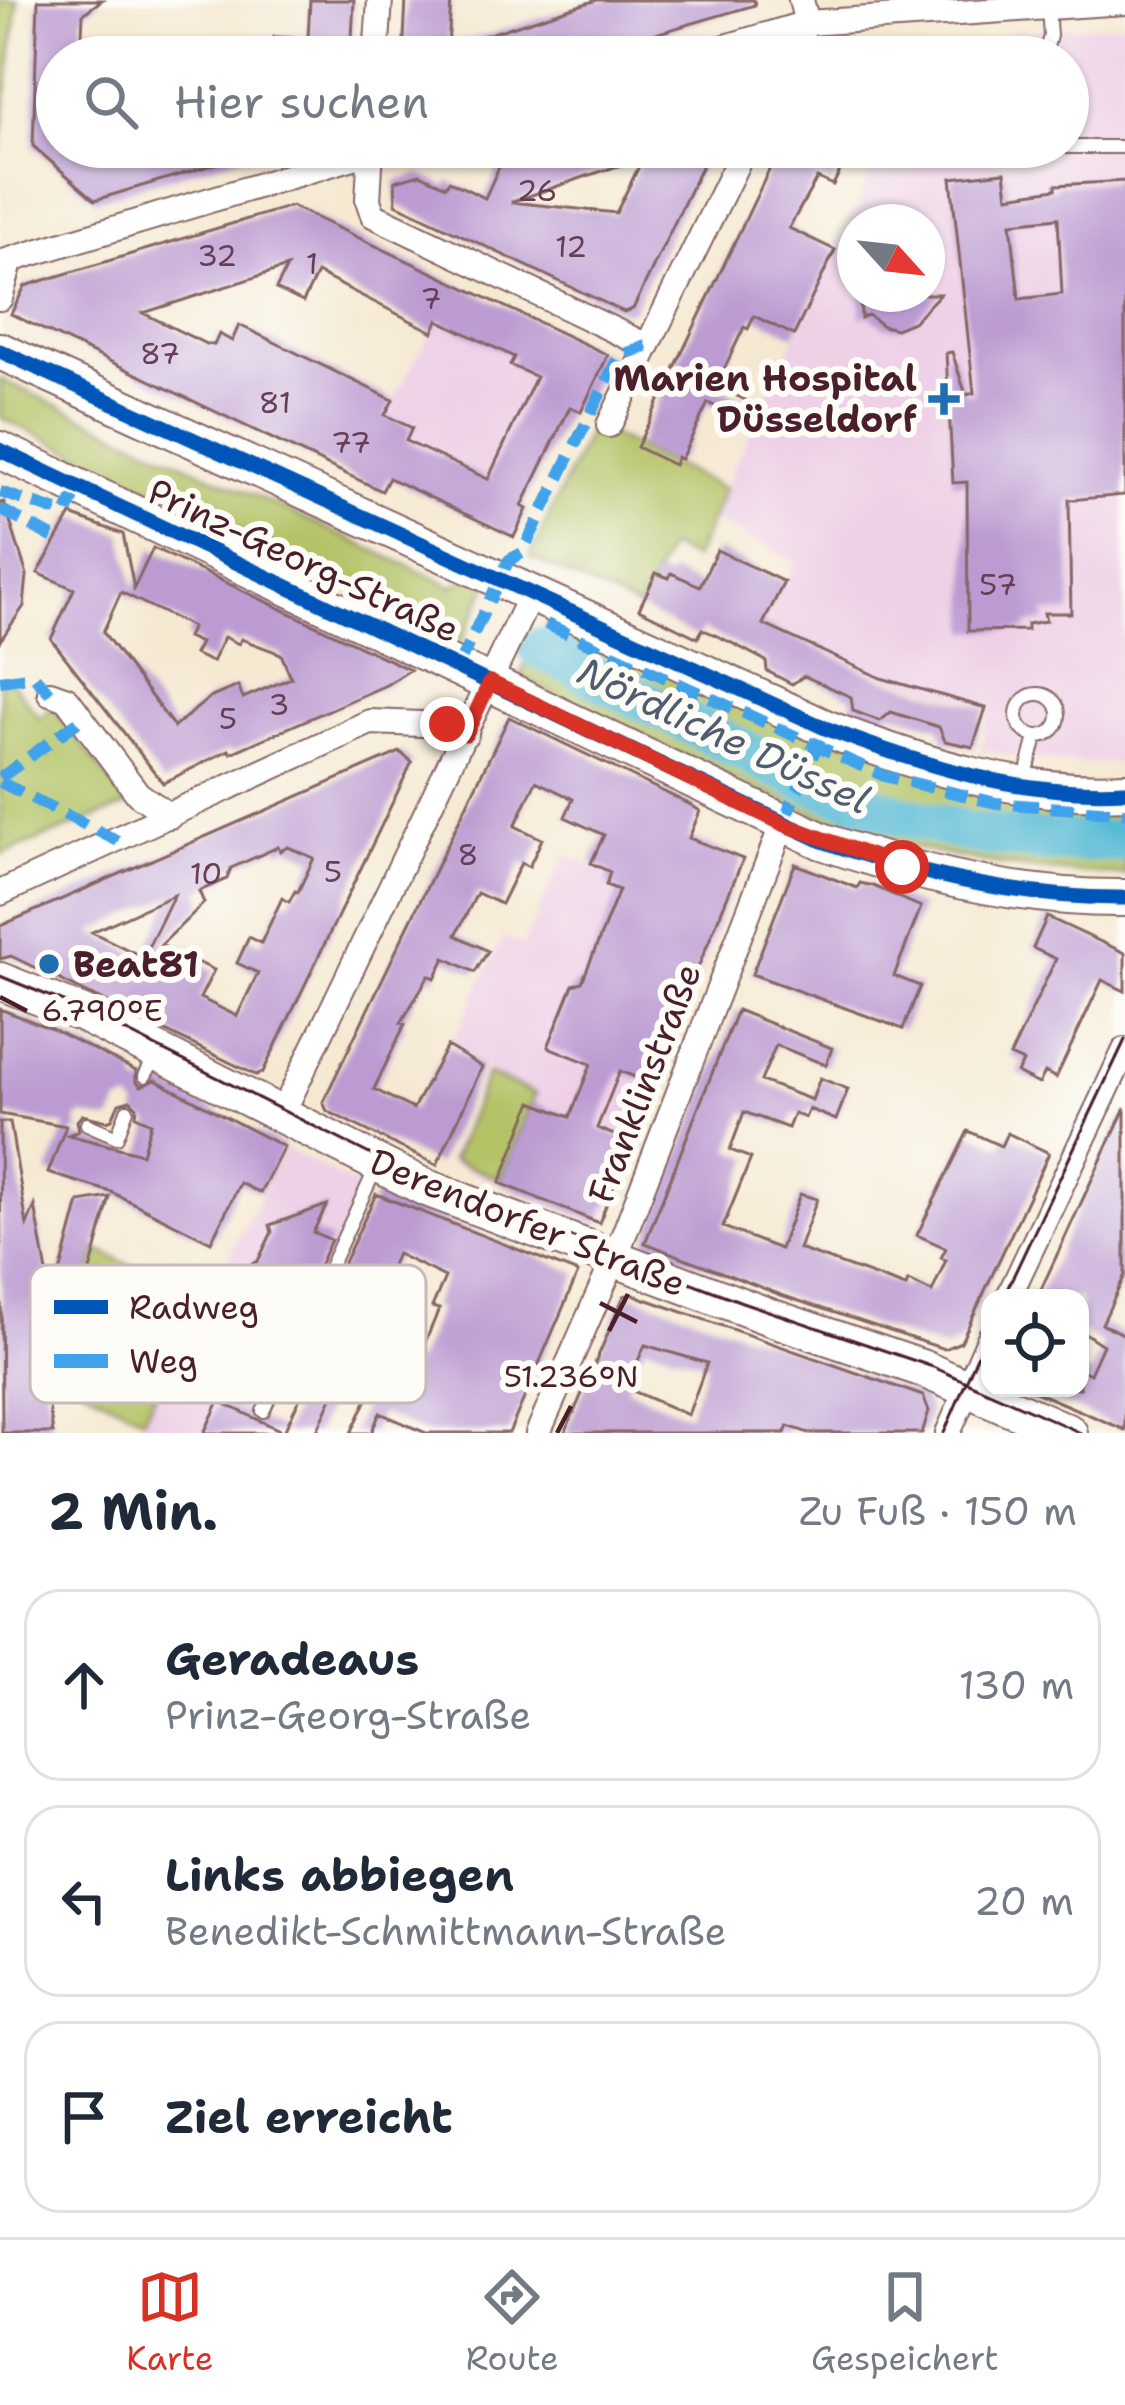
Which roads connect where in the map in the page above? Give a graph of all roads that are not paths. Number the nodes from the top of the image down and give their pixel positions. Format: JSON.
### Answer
{"nodes":[{"id":1,"x":380,"y":0,"type":"edge"},
{"id":2,"x":1125,"y":2,"type":"edge"},
{"id":3,"x":1048,"y":8,"type":"junction"},
{"id":4,"x":804,"y":12,"type":"edge"},
{"id":5,"x":377,"y":36,"type":"edge"},
{"id":6,"x":744,"y":36,"type":"edge"},
{"id":7,"x":1050,"y":36,"type":"edge"},
{"id":8,"x":1089,"y":147,"type":"edge"},
{"id":9,"x":1125,"y":147,"type":"edge"},
{"id":10,"x":314,"y":168,"type":"edge"},
{"id":11,"x":373,"y":168,"type":"edge"},
{"id":12,"x":736,"y":168,"type":"edge"},
{"id":13,"x":5,"y":262,"type":"edge"},
{"id":14,"x":0,"y":298,"type":"edge"},
{"id":15,"x":647,"y":346,"type":"junction"},
{"id":16,"x":0,"y":350,"type":"edge"},
{"id":17,"x":609,"y":425,"type":"dead end"},
{"id":18,"x":0,"y":451,"type":"edge"},
{"id":19,"x":532,"y":592,"type":"junction"},
{"id":20,"x":490,"y":682,"type":"junction"},
{"id":21,"x":50,"y":693,"type":"dead end"},
{"id":22,"x":466,"y":734,"type":"junction"},
{"id":23,"x":1036,"y":737,"type":"dead end"},
{"id":24,"x":1024,"y":785,"type":"junction"},
{"id":25,"x":1125,"y":791,"type":"edge"},
{"id":26,"x":170,"y":816,"type":"junction"},
{"id":27,"x":783,"y":824,"type":"junction"},
{"id":28,"x":0,"y":893,"type":"edge"},
{"id":29,"x":1125,"y":898,"type":"edge"},
{"id":30,"x":0,"y":981,"type":"edge"},
{"id":31,"x":1125,"y":1050,"type":"edge"},
{"id":32,"x":128,"y":1110,"type":"dead end"},
{"id":33,"x":280,"y":1116,"type":"junction"},
{"id":34,"x":87,"y":1124,"type":"dead end"},
{"id":35,"x":377,"y":1166,"type":"junction"},
{"id":36,"x":614,"y":1259,"type":"junction"},
{"id":37,"x":331,"y":1265,"type":"edge"},
{"id":38,"x":1013,"y":1289,"type":"edge"},
{"id":39,"x":981,"y":1357,"type":"edge"},
{"id":40,"x":967,"y":1387,"type":"junction"},
{"id":41,"x":267,"y":1403,"type":"edge"},
{"id":42,"x":263,"y":1411,"type":"dead end"},
{"id":43,"x":538,"y":1433,"type":"edge"},
{"id":44,"x":949,"y":1433,"type":"edge"},
{"id":45,"x":1069,"y":1433,"type":"edge"}],
"edges":[{"from":1,"to":5,"type":"street"},
{"from":2,"to":3,"type":"street"},
{"from":3,"to":4,"type":"street"},
{"from":3,"to":7,"type":"lane"},
{"from":4,"to":6,"type":"street"},
{"from":8,"to":9,"type":"lane"},
{"from":10,"to":13,"type":"street"},
{"from":11,"to":15,"type":"street"},
{"from":12,"to":15,"type":"street"},
{"from":13,"to":14,"type":"street"},
{"from":15,"to":17,"type":"street"},
{"from":16,"to":19,"type":"main road","name":"Prinz-Georg-Straße"},
{"from":18,"to":20,"type":"main road","name":"Prinz-Georg-Straße"},
{"from":19,"to":20,"type":"street"},
{"from":19,"to":24,"type":"main road","name":"Prinz-Georg-Straße"},
{"from":20,"to":22,"type":"street"},
{"from":20,"to":27,"type":"main road","name":"Prinz-Georg-Straße"},
{"from":21,"to":26,"type":"street"},
{"from":22,"to":26,"type":"street"},
{"from":22,"to":33,"type":"street"},
{"from":23,"to":24,"type":"lane"},
{"from":24,"to":25,"type":"main road","name":"Prinz-Georg-Straße"},
{"from":26,"to":28,"type":"street"},
{"from":27,"to":29,"type":"main road","name":"Prinz-Georg-Straße"},
{"from":27,"to":36,"type":"street","name":"Franklinstraße"},
{"from":30,"to":33,"type":"main road","name":"Derendorfer Straße"},
{"from":31,"to":38,"type":"street"},
{"from":32,"to":34,"type":"lane"},
{"from":33,"to":35,"type":"main road","name":"Derendorfer Straße"},
{"from":35,"to":36,"type":"main road","name":"Derendorfer Straße"},
{"from":35,"to":37,"type":"lane"},
{"from":36,"to":40,"type":"main road","name":"Derendorfer Straße"},
{"from":36,"to":43,"type":"street","name":"Franklinstraße"},
{"from":39,"to":40,"type":"street"},
{"from":40,"to":44,"type":"street"},
{"from":40,"to":45,"type":"main road","name":"Derendorfer Straße"},
{"from":41,"to":42,"type":"lane"}]}
